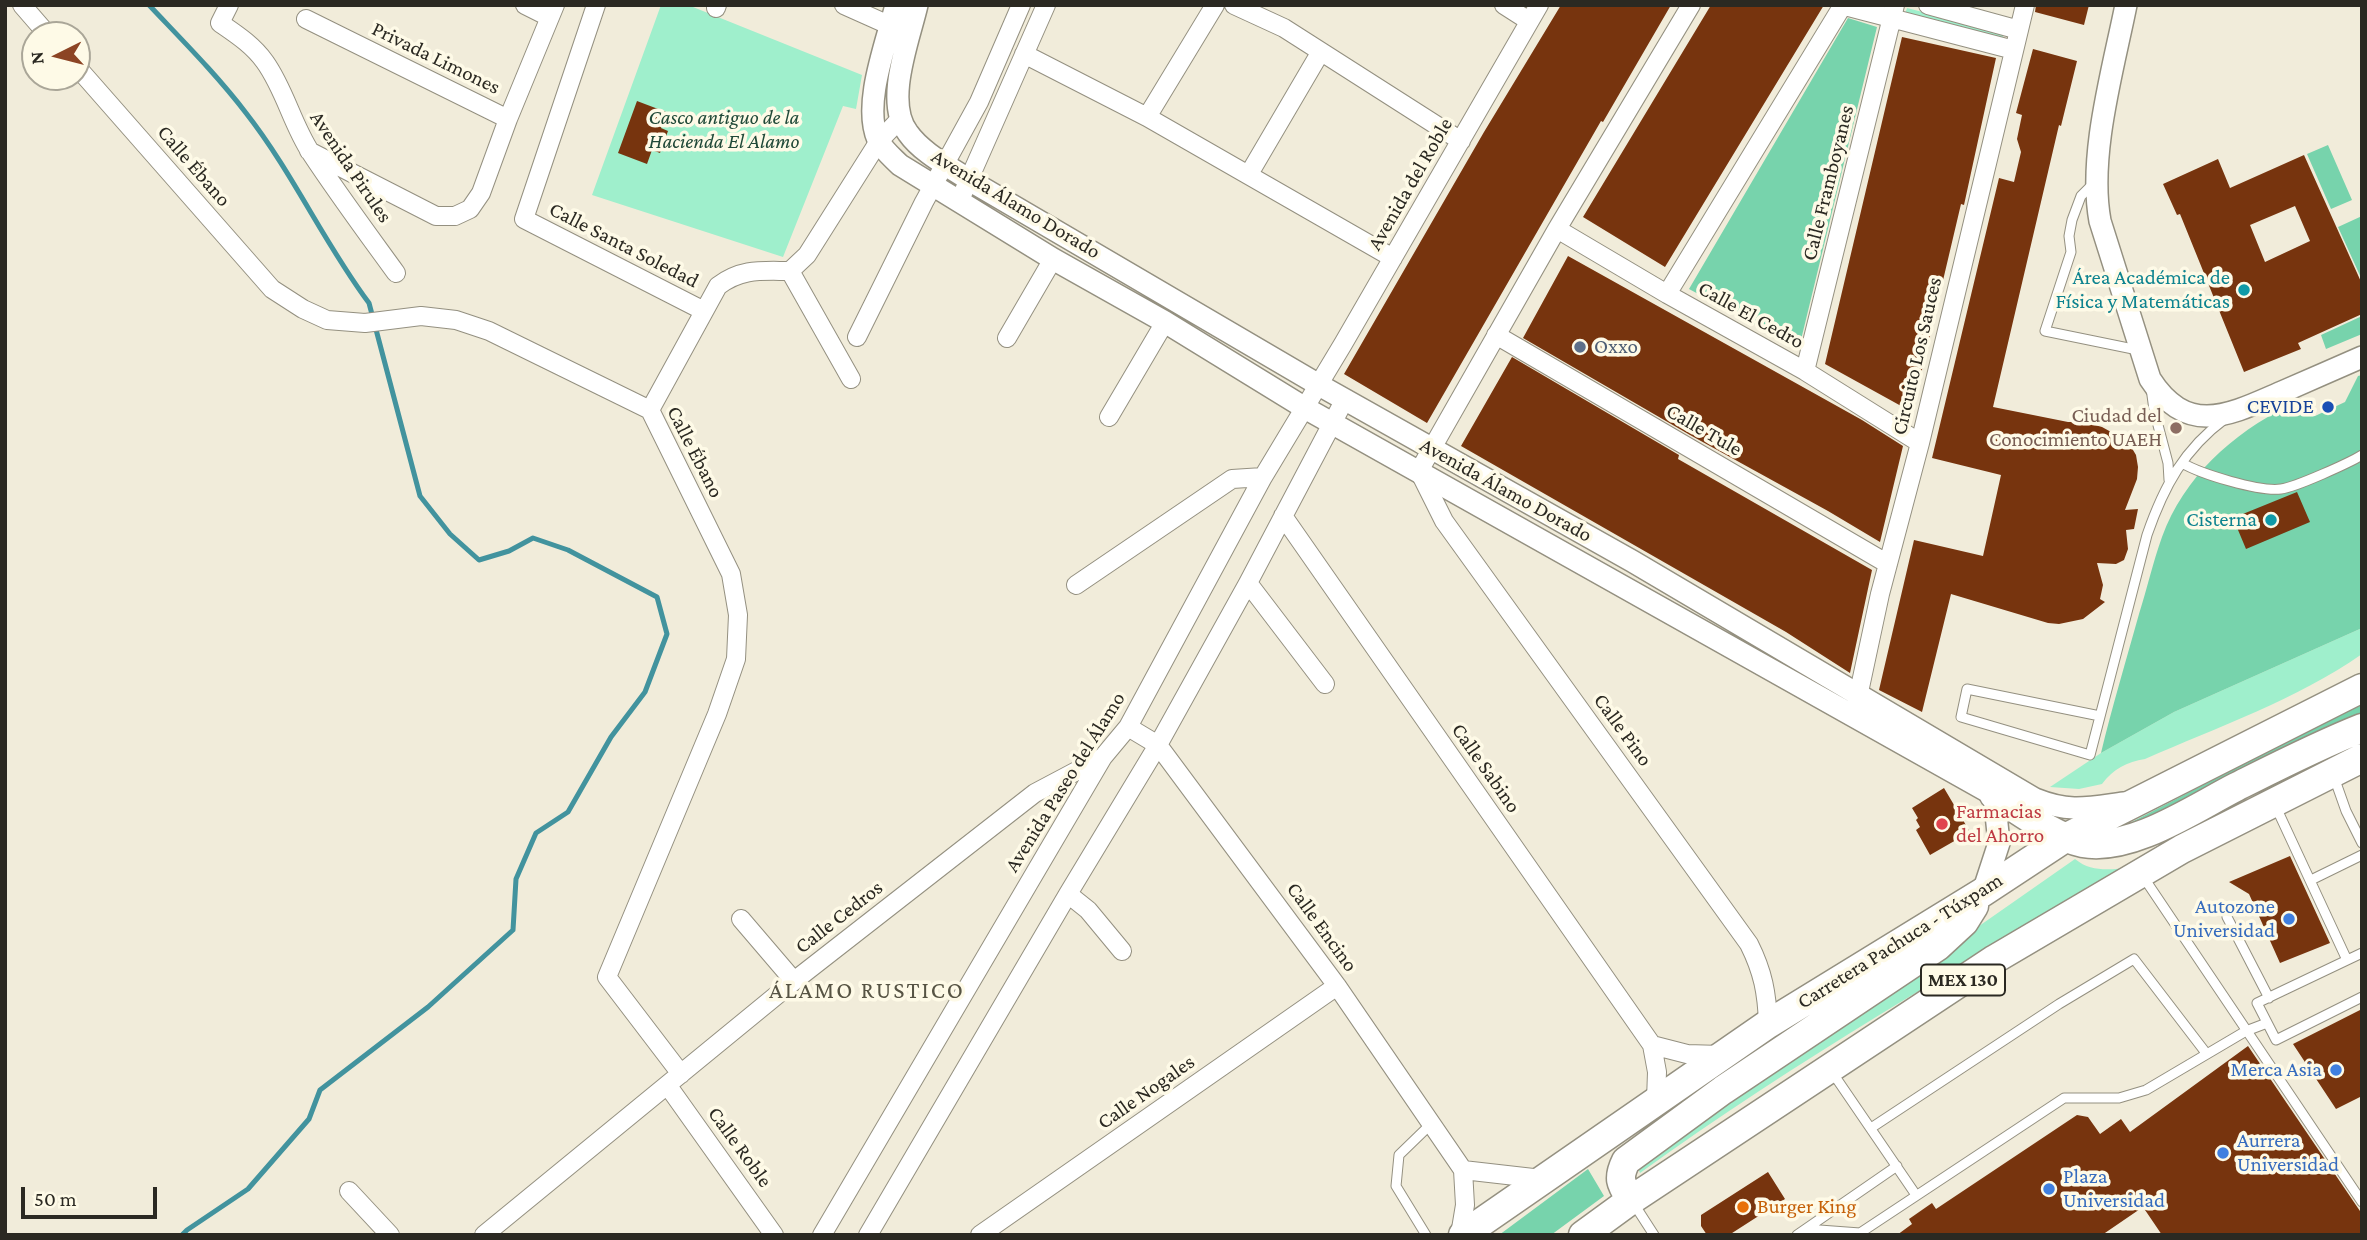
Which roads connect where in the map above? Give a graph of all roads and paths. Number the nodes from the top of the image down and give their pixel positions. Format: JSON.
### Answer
{"nodes":[{"id":1,"x":22,"y":5,"type":"edge"},
{"id":2,"x":229,"y":5,"type":"edge"},
{"id":3,"x":525,"y":5,"type":"edge"},
{"id":4,"x":596,"y":5,"type":"edge"},
{"id":5,"x":844,"y":5,"type":"edge"},
{"id":6,"x":896,"y":5,"type":"edge"},
{"id":7,"x":917,"y":5,"type":"edge"},
{"id":8,"x":1021,"y":5,"type":"edge"},
{"id":9,"x":1046,"y":5,"type":"edge"},
{"id":10,"x":1215,"y":5,"type":"edge"},
{"id":11,"x":1234,"y":5,"type":"edge"},
{"id":12,"x":1504,"y":5,"type":"edge"},
{"id":13,"x":1539,"y":5,"type":"edge"},
{"id":14,"x":1691,"y":5,"type":"edge"},
{"id":15,"x":1928,"y":5,"type":"edge"},
{"id":16,"x":2025,"y":5,"type":"edge"},
{"id":17,"x":2126,"y":5,"type":"edge"},
{"id":18,"x":1842,"y":6,"type":"edge"},
{"id":19,"x":552,"y":11,"type":"edge"},
{"id":20,"x":1894,"y":12,"type":"edge"},
{"id":21,"x":306,"y":19,"type":"dead end"},
{"id":22,"x":36,"y":21,"type":"edge"},
{"id":23,"x":1530,"y":21,"type":"junction"},
{"id":24,"x":891,"y":26,"type":"junction"},
{"id":25,"x":2019,"y":30,"type":"junction"},
{"id":26,"x":2014,"y":50,"type":"junction"},
{"id":27,"x":1320,"y":53,"type":"junction"},
{"id":28,"x":1024,"y":54,"type":"junction"},
{"id":29,"x":91,"y":84,"type":"edge"},
{"id":30,"x":1147,"y":117,"type":"junction"},
{"id":31,"x":901,"y":118,"type":"junction"},
{"id":32,"x":508,"y":119,"type":"junction"},
{"id":33,"x":879,"y":141,"type":"junction"},
{"id":34,"x":1461,"y":141,"type":"junction"},
{"id":35,"x":310,"y":151,"type":"junction"},
{"id":36,"x":945,"y":163,"type":"junction"},
{"id":37,"x":1249,"y":174,"type":"junction"},
{"id":38,"x":969,"y":180,"type":"junction"},
{"id":39,"x":2096,"y":181,"type":"junction"},
{"id":40,"x":933,"y":186,"type":"junction"},
{"id":41,"x":959,"y":202,"type":"junction"},
{"id":42,"x":1557,"y":229,"type":"junction"},
{"id":43,"x":1393,"y":258,"type":"junction"},
{"id":44,"x":1053,"y":259,"type":"junction"},
{"id":45,"x":790,"y":271,"type":"junction"},
{"id":46,"x":396,"y":273,"type":"dead end"},
{"id":47,"x":1667,"y":294,"type":"junction"},
{"id":48,"x":704,"y":311,"type":"junction"},
{"id":49,"x":1165,"y":322,"type":"junction"},
{"id":50,"x":1496,"y":335,"type":"junction"},
{"id":51,"x":857,"y":337,"type":"dead end"},
{"id":52,"x":1007,"y":338,"type":"dead end"},
{"id":53,"x":2141,"y":351,"type":"junction"},
{"id":54,"x":2362,"y":357,"type":"edge"},
{"id":55,"x":1805,"y":371,"type":"junction"},
{"id":56,"x":851,"y":379,"type":"dead end"},
{"id":57,"x":2150,"y":379,"type":"junction"},
{"id":58,"x":1319,"y":385,"type":"junction"},
{"id":59,"x":1345,"y":399,"type":"junction"},
{"id":60,"x":1305,"y":408,"type":"junction"},
{"id":61,"x":650,"y":410,"type":"junction"},
{"id":62,"x":2232,"y":414,"type":"junction"},
{"id":63,"x":1109,"y":417,"type":"dead end"},
{"id":64,"x":1333,"y":422,"type":"junction"},
{"id":65,"x":1920,"y":443,"type":"junction"},
{"id":66,"x":1431,"y":449,"type":"junction"},
{"id":67,"x":2362,"y":455,"type":"edge"},
{"id":68,"x":2182,"y":463,"type":"junction"},
{"id":69,"x":1419,"y":471,"type":"junction"},
{"id":70,"x":1263,"y":477,"type":"junction"},
{"id":71,"x":2168,"y":486,"type":"junction"},
{"id":72,"x":1283,"y":516,"type":"junction"},
{"id":73,"x":1632,"y":561,"type":"junction"},
{"id":74,"x":1888,"y":564,"type":"junction"},
{"id":75,"x":1248,"y":583,"type":"junction"},
{"id":76,"x":1621,"y":584,"type":"junction"},
{"id":77,"x":1076,"y":585,"type":"dead end"},
{"id":78,"x":1325,"y":684,"type":"dead end"},
{"id":79,"x":2362,"y":688,"type":"edge"},
{"id":80,"x":1858,"y":693,"type":"junction"},
{"id":81,"x":1855,"y":716,"type":"junction"},
{"id":82,"x":2100,"y":716,"type":"junction"},
{"id":83,"x":1128,"y":727,"type":"junction"},
{"id":84,"x":2362,"y":728,"type":"edge"},
{"id":85,"x":1158,"y":745,"type":"junction"},
{"id":86,"x":1103,"y":757,"type":"junction"},
{"id":87,"x":2362,"y":758,"type":"edge"},
{"id":88,"x":2333,"y":773,"type":"junction"},
{"id":89,"x":1994,"y":795,"type":"junction"},
{"id":90,"x":2133,"y":802,"type":"junction"},
{"id":91,"x":2274,"y":804,"type":"junction"},
{"id":92,"x":2065,"y":838,"type":"junction"},
{"id":93,"x":2362,"y":844,"type":"edge"},
{"id":94,"x":2362,"y":855,"type":"edge"},
{"id":95,"x":2141,"y":874,"type":"junction"},
{"id":96,"x":2311,"y":880,"type":"junction"},
{"id":97,"x":1983,"y":892,"type":"junction"},
{"id":98,"x":1068,"y":894,"type":"junction"},
{"id":99,"x":2227,"y":917,"type":"dead end"},
{"id":100,"x":741,"y":919,"type":"dead end"},
{"id":101,"x":1122,"y":951,"type":"dead end"},
{"id":102,"x":2362,"y":953,"type":"edge"},
{"id":103,"x":2347,"y":960,"type":"junction"},
{"id":104,"x":794,"y":981,"type":"junction"},
{"id":105,"x":1338,"y":986,"type":"junction"},
{"id":106,"x":2362,"y":997,"type":"edge"},
{"id":107,"x":2269,"y":998,"type":"junction"},
{"id":108,"x":2267,"y":1023,"type":"junction"},
{"id":109,"x":1768,"y":1024,"type":"junction"},
{"id":110,"x":2246,"y":1031,"type":"junction"},
{"id":111,"x":1652,"y":1045,"type":"junction"},
{"id":112,"x":2206,"y":1053,"type":"junction"},
{"id":113,"x":1722,"y":1055,"type":"junction"},
{"id":114,"x":1830,"y":1069,"type":"junction"},
{"id":115,"x":674,"y":1080,"type":"junction"},
{"id":116,"x":1656,"y":1100,"type":"junction"},
{"id":117,"x":1432,"y":1123,"type":"junction"},
{"id":118,"x":1871,"y":1128,"type":"junction"},
{"id":119,"x":1897,"y":1166,"type":"junction"},
{"id":120,"x":1463,"y":1170,"type":"junction"},
{"id":121,"x":1542,"y":1179,"type":"junction"},
{"id":122,"x":349,"y":1191,"type":"dead end"},
{"id":123,"x":1916,"y":1195,"type":"junction"},
{"id":124,"x":1631,"y":1200,"type":"junction"},
{"id":125,"x":2362,"y":1202,"type":"edge"},
{"id":126,"x":1807,"y":1228,"type":"junction"},
{"id":127,"x":390,"y":1235,"type":"edge"},
{"id":128,"x":484,"y":1235,"type":"edge"},
{"id":129,"x":774,"y":1235,"type":"edge"},
{"id":130,"x":822,"y":1235,"type":"edge"},
{"id":131,"x":868,"y":1235,"type":"edge"},
{"id":132,"x":980,"y":1235,"type":"edge"},
{"id":133,"x":1426,"y":1235,"type":"edge"},
{"id":134,"x":1461,"y":1235,"type":"edge"},
{"id":135,"x":1583,"y":1235,"type":"edge"},
{"id":136,"x":1654,"y":1235,"type":"edge"},
{"id":137,"x":1797,"y":1235,"type":"edge"}],
"edges":[{"from":1,"to":22,"type":"street"},
{"from":2,"to":35,"type":"street","name":"Avenida Pirules"},
{"from":3,"to":19,"type":"street"},
{"from":4,"to":48,"type":"street","name":"Calle Santa Soledad"},
{"from":5,"to":24,"type":"street"},
{"from":6,"to":24,"type":"street"},
{"from":7,"to":31,"type":"street"},
{"from":8,"to":36,"type":"street"},
{"from":9,"to":28,"type":"street"},
{"from":10,"to":30,"type":"street"},
{"from":11,"to":27,"type":"street"},
{"from":12,"to":23,"type":"street"},
{"from":13,"to":23,"type":"street","name":"Avenida del Roble"},
{"from":14,"to":42,"type":"street"},
{"from":15,"to":25,"type":"street"},
{"from":16,"to":25,"type":"street","name":"Circuito Los Sauces"},
{"from":17,"to":39,"type":"street"},
{"from":18,"to":20,"type":"street"},
{"from":18,"to":47,"type":"street"},
{"from":19,"to":32,"type":"street"},
{"from":20,"to":26,"type":"street"},
{"from":20,"to":55,"type":"street","name":"Calle Framboyanes"},
{"from":21,"to":32,"type":"street","name":"Privada Limones"},
{"from":23,"to":34,"type":"street","name":"Avenida del Roble"},
{"from":24,"to":33,"type":"street"},
{"from":25,"to":26,"type":"street","name":"Circuito Los Sauces"},
{"from":26,"to":65,"type":"street","name":"Circuito Los Sauces"},
{"from":27,"to":34,"type":"street"},
{"from":27,"to":37,"type":"street"},
{"from":28,"to":30,"type":"street"},
{"from":28,"to":38,"type":"street"},
{"from":29,"to":61,"type":"street","name":"Calle Ébano"},
{"from":30,"to":37,"type":"street"},
{"from":31,"to":33,"type":"street"},
{"from":31,"to":36,"type":"street","name":"Avenida Álamo Dorado"},
{"from":32,"to":35,"type":"street"},
{"from":33,"to":40,"type":"street","name":"Avenida Álamo Dorado"},
{"from":33,"to":45,"type":"street"},
{"from":34,"to":43,"type":"street","name":"Avenida del Roble"},
{"from":35,"to":46,"type":"street","name":"Avenida Pirules"},
{"from":36,"to":38,"type":"street","name":"Avenida Álamo Dorado"},
{"from":36,"to":40,"type":"street"},
{"from":37,"to":43,"type":"street"},
{"from":38,"to":41,"type":"street"},
{"from":38,"to":58,"type":"street","name":"Avenida Álamo Dorado"},
{"from":39,"to":53,"type":"street"},
{"from":39,"to":53,"type":"lane"},
{"from":40,"to":41,"type":"street","name":"Avenida Álamo Dorado"},
{"from":40,"to":51,"type":"street"},
{"from":41,"to":44,"type":"street","name":"Avenida Álamo Dorado"},
{"from":42,"to":47,"type":"street","name":"Calle El Cedro"},
{"from":42,"to":50,"type":"street"},
{"from":43,"to":58,"type":"street","name":"Avenida del Roble"},
{"from":44,"to":49,"type":"street","name":"Avenida Álamo Dorado"},
{"from":44,"to":52,"type":"street"},
{"from":45,"to":48,"type":"street"},
{"from":45,"to":56,"type":"street"},
{"from":47,"to":55,"type":"street","name":"Calle El Cedro"},
{"from":48,"to":61,"type":"street"},
{"from":49,"to":60,"type":"street","name":"Avenida Álamo Dorado"},
{"from":49,"to":63,"type":"street"},
{"from":50,"to":66,"type":"street"},
{"from":50,"to":74,"type":"street","name":"Calle Tule"},
{"from":53,"to":57,"type":"street"},
{"from":54,"to":62,"type":"street"},
{"from":55,"to":65,"type":"street","name":"Calle El Cedro"},
{"from":57,"to":62,"type":"street"},
{"from":57,"to":71,"type":"lane"},
{"from":58,"to":59,"type":"street","name":"Avenida Álamo Dorado"},
{"from":58,"to":60,"type":"street","name":"Avenida Paseo del Álamo"},
{"from":59,"to":64,"type":"street"},
{"from":59,"to":66,"type":"street","name":"Avenida Álamo Dorado"},
{"from":60,"to":64,"type":"street","name":"Avenida Álamo Dorado"},
{"from":60,"to":70,"type":"street","name":"Avenida Paseo del Álamo"},
{"from":61,"to":115,"type":"street","name":"Calle Ébano"},
{"from":62,"to":68,"type":"lane"},
{"from":64,"to":69,"type":"street","name":"Avenida Álamo Dorado"},
{"from":64,"to":72,"type":"street"},
{"from":65,"to":74,"type":"street","name":"Circuito Los Sauces"},
{"from":66,"to":69,"type":"street"},
{"from":66,"to":73,"type":"street","name":"Avenida Álamo Dorado"},
{"from":67,"to":68,"type":"lane"},
{"from":68,"to":71,"type":"lane"},
{"from":69,"to":76,"type":"street","name":"Avenida Álamo Dorado"},
{"from":69,"to":109,"type":"street","name":"Calle Pino"},
{"from":70,"to":77,"type":"street"},
{"from":70,"to":83,"type":"street","name":"Avenida Paseo del Álamo"},
{"from":71,"to":82,"type":"lane"},
{"from":72,"to":75,"type":"street"},
{"from":72,"to":111,"type":"street","name":"Calle Sabino"},
{"from":73,"to":76,"type":"street"},
{"from":73,"to":80,"type":"street","name":"Avenida Álamo Dorado"},
{"from":74,"to":80,"type":"street","name":"Circuito Los Sauces"},
{"from":75,"to":78,"type":"street"},
{"from":75,"to":85,"type":"street"},
{"from":76,"to":81,"type":"street","name":"Avenida Álamo Dorado"},
{"from":79,"to":90,"type":"main road","name":"Carretera Pachuca - Túxpam","number":"MEX 130"},
{"from":80,"to":81,"type":"street","name":"Circuito Los Sauces"},
{"from":80,"to":90,"type":"street","name":"Avenida Álamo Dorado"},
{"from":81,"to":89,"type":"street","name":"Avenida Álamo Dorado"},
{"from":82,"to":82,"type":"lane"},
{"from":83,"to":85,"type":"street","name":"Calle Encino"},
{"from":83,"to":86,"type":"street","name":"Avenida Paseo del Álamo"},
{"from":84,"to":92,"type":"main road"},
{"from":85,"to":98,"type":"street"},
{"from":85,"to":105,"type":"street","name":"Calle Encino"},
{"from":86,"to":104,"type":"street","name":"Calle Cedros"},
{"from":86,"to":130,"type":"street","name":"Avenida Paseo del Álamo"},
{"from":87,"to":88,"type":"main road","number":"MEX 130"},
{"from":88,"to":91,"type":"main road","number":"MEX 130"},
{"from":88,"to":93,"type":"lane"},
{"from":89,"to":92,"type":"main road"},
{"from":89,"to":97,"type":"street"},
{"from":90,"to":92,"type":"main road","name":"Carretera Pachuca - Túxpam","number":"MEX 130"},
{"from":91,"to":95,"type":"main road","number":"MEX 130"},
{"from":91,"to":96,"type":"lane"},
{"from":92,"to":97,"type":"main road","name":"Carretera Pachuca - Túxpam","number":"MEX 130"},
{"from":94,"to":96,"type":"lane"},
{"from":95,"to":110,"type":"lane"},
{"from":95,"to":114,"type":"main road","number":"MEX 130"},
{"from":96,"to":103,"type":"lane"},
{"from":97,"to":109,"type":"main road","name":"Carretera Pachuca - Túxpam","number":"MEX 130"},
{"from":97,"to":124,"type":"main road"},
{"from":98,"to":101,"type":"street"},
{"from":98,"to":131,"type":"street"},
{"from":99,"to":107,"type":"lane"},
{"from":100,"to":104,"type":"street"},
{"from":102,"to":103,"type":"lane"},
{"from":103,"to":107,"type":"lane"},
{"from":104,"to":115,"type":"street","name":"Calle Cedros"},
{"from":105,"to":117,"type":"street","name":"Calle Encino"},
{"from":105,"to":132,"type":"street","name":"Calle Nogales"},
{"from":106,"to":108,"type":"lane"},
{"from":107,"to":108,"type":"lane"},
{"from":108,"to":110,"type":"lane"},
{"from":109,"to":113,"type":"main road","name":"Carretera Pachuca - Túxpam","number":"MEX 130"},
{"from":110,"to":112,"type":"lane"},
{"from":110,"to":125,"type":"lane"},
{"from":111,"to":113,"type":"street"},
{"from":111,"to":116,"type":"street","name":"Calle Sabino"},
{"from":112,"to":118,"type":"lane"},
{"from":112,"to":123,"type":"lane"},
{"from":113,"to":116,"type":"main road","name":"Carretera Pachuca - Túxpam","number":"MEX 130"},
{"from":114,"to":118,"type":"lane"},
{"from":114,"to":124,"type":"main road","number":"MEX 130"},
{"from":115,"to":128,"type":"street","name":"Calle Cedros"},
{"from":115,"to":129,"type":"street","name":"Calle Roble"},
{"from":116,"to":121,"type":"main road","name":"Carretera Pachuca - Túxpam","number":"MEX 130"},
{"from":117,"to":120,"type":"street","name":"Calle Encino"},
{"from":117,"to":133,"type":"lane"},
{"from":118,"to":119,"type":"lane"},
{"from":119,"to":123,"type":"lane"},
{"from":119,"to":126,"type":"lane"},
{"from":120,"to":121,"type":"street"},
{"from":120,"to":134,"type":"street"},
{"from":121,"to":134,"type":"main road","name":"Carretera Pachuca - Túxpam","number":"MEX 130"},
{"from":122,"to":127,"type":"street"},
{"from":123,"to":126,"type":"lane"},
{"from":124,"to":135,"type":"main road","number":"MEX 130"},
{"from":124,"to":136,"type":"lane"},
{"from":126,"to":137,"type":"lane"}]}
